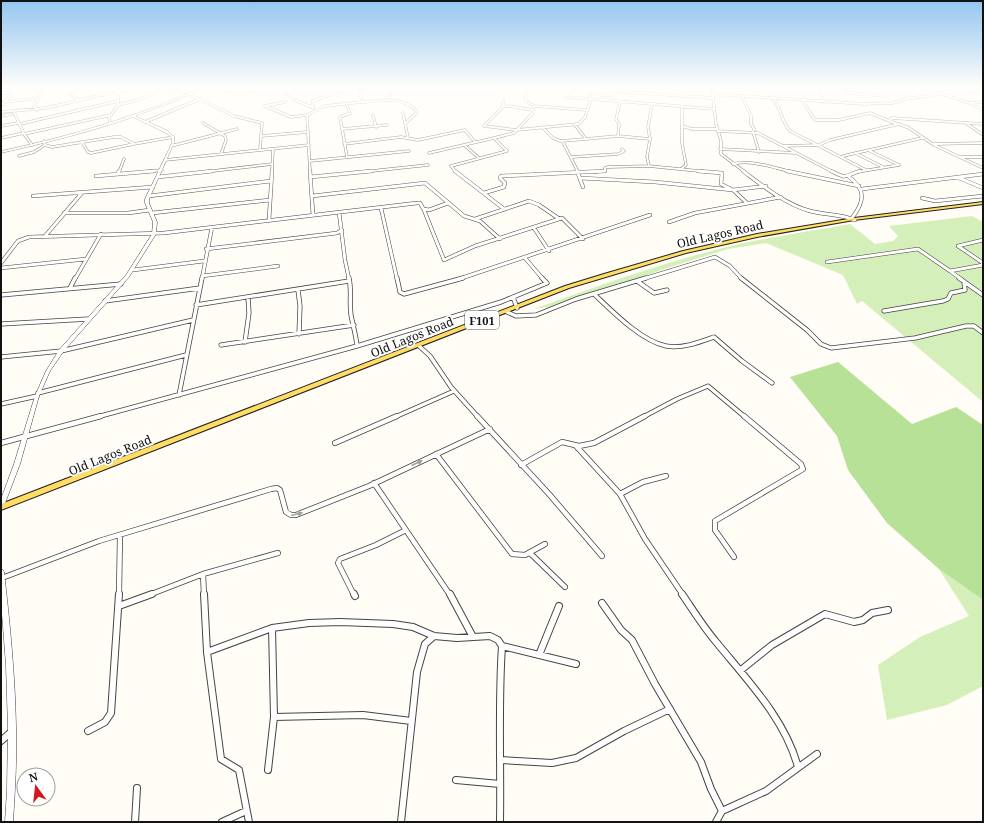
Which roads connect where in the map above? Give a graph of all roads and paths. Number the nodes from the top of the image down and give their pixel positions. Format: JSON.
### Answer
{"nodes":[{"id":1,"x":21,"y":126,"type":"edge"},
{"id":2,"x":59,"y":126,"type":"edge"},
{"id":3,"x":98,"y":126,"type":"edge"},
{"id":4,"x":153,"y":126,"type":"edge"},
{"id":5,"x":208,"y":126,"type":"edge"},
{"id":6,"x":262,"y":126,"type":"edge"},
{"id":7,"x":308,"y":126,"type":"edge"},
{"id":8,"x":379,"y":126,"type":"edge"},
{"id":9,"x":406,"y":126,"type":"edge"},
{"id":10,"x":487,"y":126,"type":"edge"},
{"id":11,"x":519,"y":126,"type":"edge"},
{"id":12,"x":552,"y":126,"type":"edge"},
{"id":13,"x":576,"y":126,"type":"edge"},
{"id":14,"x":619,"y":126,"type":"edge"},
{"id":15,"x":648,"y":126,"type":"edge"},
{"id":16,"x":682,"y":126,"type":"edge"},
{"id":17,"x":683,"y":126,"type":"edge"},
{"id":18,"x":716,"y":126,"type":"edge"},
{"id":19,"x":752,"y":126,"type":"edge"},
{"id":20,"x":784,"y":126,"type":"edge"},
{"id":21,"x":887,"y":126,"type":"edge"},
{"id":22,"x":904,"y":126,"type":"edge"},
{"id":23,"x":970,"y":126,"type":"edge"},
{"id":24,"x":376,"y":127,"type":"joint"},
{"id":25,"x":542,"y":127,"type":"junction"},
{"id":26,"x":237,"y":129,"type":"dead end"},
{"id":27,"x":342,"y":129,"type":"joint"},
{"id":28,"x":516,"y":130,"type":"junction"},
{"id":29,"x":717,"y":130,"type":"junction"},
{"id":30,"x":308,"y":132,"type":"junction"},
{"id":31,"x":753,"y":132,"type":"junction"},
{"id":32,"x":24,"y":134,"type":"junction"},
{"id":33,"x":222,"y":134,"type":"junction"},
{"id":34,"x":983,"y":135,"type":"edge"},
{"id":35,"x":261,"y":136,"type":"junction"},
{"id":36,"x":618,"y":136,"type":"junction"},
{"id":37,"x":173,"y":137,"type":"junction"},
{"id":38,"x":1,"y":138,"type":"edge"},
{"id":39,"x":408,"y":138,"type":"junction"},
{"id":40,"x":494,"y":138,"type":"junction"},
{"id":41,"x":922,"y":138,"type":"junction"},
{"id":42,"x":586,"y":139,"type":"junction"},
{"id":43,"x":650,"y":139,"type":"junction"},
{"id":44,"x":44,"y":141,"type":"junction"},
{"id":45,"x":561,"y":141,"type":"junction"},
{"id":46,"x":82,"y":142,"type":"junction"},
{"id":47,"x":475,"y":142,"type":"junction"},
{"id":48,"x":930,"y":143,"type":"junction"},
{"id":49,"x":983,"y":143,"type":"edge"},
{"id":50,"x":32,"y":144,"type":"junction"},
{"id":51,"x":134,"y":144,"type":"junction"},
{"id":52,"x":344,"y":144,"type":"junction"},
{"id":53,"x":45,"y":145,"type":"junction"},
{"id":54,"x":464,"y":145,"type":"junction"},
{"id":55,"x":819,"y":145,"type":"junction"},
{"id":56,"x":171,"y":146,"type":"junction"},
{"id":57,"x":309,"y":146,"type":"junction"},
{"id":58,"x":784,"y":146,"type":"junction"},
{"id":59,"x":273,"y":149,"type":"junction"},
{"id":60,"x":622,"y":149,"type":"dead end"},
{"id":61,"x":720,"y":149,"type":"junction"},
{"id":62,"x":260,"y":150,"type":"junction"},
{"id":63,"x":409,"y":151,"type":"dead end"},
{"id":64,"x":870,"y":151,"type":"junction"},
{"id":65,"x":1,"y":152,"type":"edge"},
{"id":66,"x":759,"y":152,"type":"junction"},
{"id":67,"x":429,"y":153,"type":"dead end"},
{"id":68,"x":797,"y":153,"type":"junction"},
{"id":69,"x":855,"y":153,"type":"junction"},
{"id":70,"x":221,"y":154,"type":"junction"},
{"id":71,"x":19,"y":156,"type":"dead end"},
{"id":72,"x":842,"y":156,"type":"junction"},
{"id":73,"x":347,"y":157,"type":"junction"},
{"id":74,"x":960,"y":157,"type":"junction"},
{"id":75,"x":983,"y":157,"type":"edge"},
{"id":76,"x":478,"y":158,"type":"junction"},
{"id":77,"x":572,"y":158,"type":"junction"},
{"id":78,"x":124,"y":159,"type":"dead end"},
{"id":79,"x":165,"y":160,"type":"junction"},
{"id":80,"x":310,"y":161,"type":"junction"},
{"id":81,"x":272,"y":164,"type":"junction"},
{"id":82,"x":733,"y":164,"type":"junction"},
{"id":83,"x":428,"y":165,"type":"dead end"},
{"id":84,"x":649,"y":166,"type":"junction"},
{"id":85,"x":884,"y":167,"type":"junction"},
{"id":86,"x":983,"y":168,"type":"edge"},
{"id":87,"x":681,"y":169,"type":"junction"},
{"id":88,"x":162,"y":170,"type":"junction"},
{"id":89,"x":866,"y":170,"type":"junction"},
{"id":90,"x":578,"y":172,"type":"junction"},
{"id":91,"x":118,"y":173,"type":"junction"},
{"id":92,"x":983,"y":174,"type":"edge"},
{"id":93,"x":96,"y":176,"type":"dead end"},
{"id":94,"x":158,"y":177,"type":"junction"},
{"id":95,"x":310,"y":177,"type":"junction"},
{"id":96,"x":849,"y":177,"type":"junction"},
{"id":97,"x":580,"y":178,"type":"junction"},
{"id":98,"x":959,"y":178,"type":"junction"},
{"id":99,"x":271,"y":181,"type":"junction"},
{"id":100,"x":766,"y":186,"type":"junction"},
{"id":101,"x":859,"y":186,"type":"junction"},
{"id":102,"x":153,"y":187,"type":"junction"},
{"id":103,"x":583,"y":187,"type":"dead end"},
{"id":104,"x":983,"y":188,"type":"edge"},
{"id":105,"x":733,"y":190,"type":"junction"},
{"id":106,"x":862,"y":190,"type":"junction"},
{"id":107,"x":484,"y":193,"type":"junction"},
{"id":108,"x":81,"y":194,"type":"junction"},
{"id":109,"x":32,"y":196,"type":"dead end"},
{"id":110,"x":149,"y":196,"type":"junction"},
{"id":111,"x":312,"y":196,"type":"junction"},
{"id":112,"x":983,"y":196,"type":"edge"},
{"id":113,"x":781,"y":197,"type":"junction"},
{"id":114,"x":922,"y":198,"type":"dead end"},
{"id":115,"x":270,"y":200,"type":"junction"},
{"id":116,"x":448,"y":203,"type":"junction"},
{"id":117,"x":746,"y":203,"type":"junction"},
{"id":118,"x":983,"y":203,"type":"edge"},
{"id":119,"x":381,"y":208,"type":"junction"},
{"id":120,"x":504,"y":209,"type":"junction"},
{"id":121,"x":424,"y":210,"type":"junction"},
{"id":122,"x":151,"y":212,"type":"junction"},
{"id":123,"x":339,"y":212,"type":"junction"},
{"id":124,"x":64,"y":214,"type":"junction"},
{"id":125,"x":650,"y":214,"type":"dead end"},
{"id":126,"x":313,"y":215,"type":"junction"},
{"id":127,"x":558,"y":218,"type":"junction"},
{"id":128,"x":480,"y":219,"type":"junction"},
{"id":129,"x":854,"y":219,"type":"junction"},
{"id":130,"x":269,"y":220,"type":"junction"},
{"id":131,"x":669,"y":222,"type":"dead end"},
{"id":132,"x":212,"y":227,"type":"junction"},
{"id":133,"x":534,"y":228,"type":"junction"},
{"id":134,"x":342,"y":230,"type":"junction"},
{"id":135,"x":337,"y":233,"type":"junction"},
{"id":136,"x":102,"y":234,"type":"junction"},
{"id":137,"x":154,"y":234,"type":"junction"},
{"id":138,"x":342,"y":234,"type":"junction"},
{"id":139,"x":45,"y":236,"type":"junction"},
{"id":140,"x":500,"y":239,"type":"junction"},
{"id":141,"x":583,"y":239,"type":"junction"},
{"id":142,"x":983,"y":240,"type":"edge"},
{"id":143,"x":206,"y":249,"type":"junction"},
{"id":144,"x":549,"y":251,"type":"junction"},
{"id":145,"x":525,"y":258,"type":"junction"},
{"id":146,"x":86,"y":259,"type":"junction"},
{"id":147,"x":204,"y":261,"type":"junction"},
{"id":148,"x":72,"y":262,"type":"junction"},
{"id":149,"x":827,"y":262,"type":"dead end"},
{"id":150,"x":1,"y":263,"type":"edge"},
{"id":151,"x":983,"y":264,"type":"edge"},
{"id":152,"x":278,"y":266,"type":"dead end"},
{"id":153,"x":80,"y":267,"type":"junction"},
{"id":154,"x":1,"y":268,"type":"edge"},
{"id":155,"x":133,"y":270,"type":"junction"},
{"id":156,"x":950,"y":271,"type":"junction"},
{"id":157,"x":202,"y":276,"type":"junction"},
{"id":158,"x":349,"y":281,"type":"junction"},
{"id":159,"x":637,"y":281,"type":"junction"},
{"id":160,"x":964,"y":282,"type":"junction"},
{"id":161,"x":121,"y":284,"type":"junction"},
{"id":162,"x":70,"y":288,"type":"junction"},
{"id":163,"x":200,"y":288,"type":"junction"},
{"id":164,"x":298,"y":290,"type":"junction"},
{"id":165,"x":667,"y":290,"type":"dead end"},
{"id":166,"x":594,"y":294,"type":"junction"},
{"id":167,"x":1,"y":295,"type":"edge"},
{"id":168,"x":983,"y":295,"type":"edge"},
{"id":169,"x":248,"y":297,"type":"junction"},
{"id":170,"x":513,"y":297,"type":"junction"},
{"id":171,"x":105,"y":301,"type":"junction"},
{"id":172,"x":196,"y":305,"type":"junction"},
{"id":173,"x":517,"y":308,"type":"junction"},
{"id":174,"x":884,"y":311,"type":"dead end"},
{"id":175,"x":507,"y":312,"type":"junction"},
{"id":176,"x":88,"y":319,"type":"junction"},
{"id":177,"x":193,"y":320,"type":"junction"},
{"id":178,"x":1,"y":324,"type":"edge"},
{"id":179,"x":354,"y":325,"type":"junction"},
{"id":180,"x":983,"y":333,"type":"edge"},
{"id":181,"x":300,"y":334,"type":"junction"},
{"id":182,"x":245,"y":342,"type":"junction"},
{"id":183,"x":221,"y":345,"type":"dead end"},
{"id":184,"x":358,"y":346,"type":"junction"},
{"id":185,"x":419,"y":346,"type":"junction"},
{"id":186,"x":61,"y":351,"type":"junction"},
{"id":187,"x":186,"y":355,"type":"junction"},
{"id":188,"x":1,"y":357,"type":"edge"},
{"id":189,"x":772,"y":383,"type":"dead end"},
{"id":190,"x":454,"y":391,"type":"junction"},
{"id":191,"x":38,"y":394,"type":"junction"},
{"id":192,"x":179,"y":396,"type":"junction"},
{"id":193,"x":1,"y":404,"type":"edge"},
{"id":194,"x":490,"y":429,"type":"junction"},
{"id":195,"x":24,"y":437,"type":"junction"},
{"id":196,"x":1,"y":443,"type":"edge"},
{"id":197,"x":335,"y":443,"type":"dead end"},
{"id":198,"x":576,"y":446,"type":"junction"},
{"id":199,"x":436,"y":454,"type":"junction"},
{"id":200,"x":522,"y":464,"type":"junction"},
{"id":201,"x":666,"y":476,"type":"dead end"},
{"id":202,"x":374,"y":483,"type":"junction"},
{"id":203,"x":620,"y":494,"type":"junction"},
{"id":204,"x":1,"y":507,"type":"edge"},
{"id":205,"x":406,"y":530,"type":"junction"},
{"id":206,"x":120,"y":535,"type":"junction"},
{"id":207,"x":545,"y":544,"type":"dead end"},
{"id":208,"x":278,"y":553,"type":"dead end"},
{"id":209,"x":530,"y":553,"type":"junction"},
{"id":210,"x":602,"y":556,"type":"dead end"},
{"id":211,"x":734,"y":557,"type":"dead end"},
{"id":212,"x":203,"y":574,"type":"junction"},
{"id":213,"x":1,"y":575,"type":"edge"},
{"id":214,"x":565,"y":587,"type":"dead end"},
{"id":215,"x":355,"y":596,"type":"dead end"},
{"id":216,"x":602,"y":603,"type":"dead end"},
{"id":217,"x":119,"y":606,"type":"junction"},
{"id":218,"x":559,"y":606,"type":"dead end"},
{"id":219,"x":888,"y":610,"type":"dead end"},
{"id":220,"x":272,"y":628,"type":"junction"},
{"id":221,"x":434,"y":636,"type":"junction"},
{"id":222,"x":473,"y":637,"type":"junction"},
{"id":223,"x":502,"y":646,"type":"junction"},
{"id":224,"x":208,"y":652,"type":"junction"},
{"id":225,"x":540,"y":655,"type":"junction"},
{"id":226,"x":576,"y":664,"type":"dead end"},
{"id":227,"x":741,"y":670,"type":"junction"},
{"id":228,"x":670,"y":709,"type":"junction"},
{"id":229,"x":274,"y":717,"type":"junction"},
{"id":230,"x":411,"y":721,"type":"junction"},
{"id":231,"x":13,"y":729,"type":"junction"},
{"id":232,"x":88,"y":731,"type":"dead end"},
{"id":233,"x":1,"y":741,"type":"edge"},
{"id":234,"x":817,"y":754,"type":"dead end"},
{"id":235,"x":501,"y":760,"type":"junction"},
{"id":236,"x":798,"y":767,"type":"junction"},
{"id":237,"x":268,"y":770,"type":"dead end"},
{"id":238,"x":456,"y":780,"type":"dead end"},
{"id":239,"x":500,"y":784,"type":"junction"},
{"id":240,"x":137,"y":788,"type":"dead end"},
{"id":241,"x":246,"y":811,"type":"junction"},
{"id":242,"x":722,"y":812,"type":"junction"},
{"id":243,"x":9,"y":822,"type":"edge"},
{"id":244,"x":135,"y":822,"type":"edge"},
{"id":245,"x":222,"y":822,"type":"edge"},
{"id":246,"x":249,"y":822,"type":"edge"},
{"id":247,"x":401,"y":822,"type":"edge"},
{"id":248,"x":500,"y":822,"type":"edge"},
{"id":249,"x":716,"y":822,"type":"edge"}],
"edges":[{"from":1,"to":32,"type":"street"},
{"from":2,"to":32,"type":"street"},
{"from":3,"to":44,"type":"street"},
{"from":4,"to":37,"type":"street"},
{"from":5,"to":33,"type":"street"},
{"from":6,"to":35,"type":"street"},
{"from":7,"to":30,"type":"street"},
{"from":8,"to":24,"type":"street"},
{"from":9,"to":39,"type":"street"},
{"from":10,"to":28,"type":"street"},
{"from":11,"to":28,"type":"street"},
{"from":12,"to":25,"type":"street"},
{"from":13,"to":42,"type":"street"},
{"from":14,"to":36,"type":"street"},
{"from":15,"to":43,"type":"street"},
{"from":16,"to":87,"type":"street"},
{"from":17,"to":29,"type":"street"},
{"from":18,"to":29,"type":"street"},
{"from":19,"to":31,"type":"street"},
{"from":20,"to":55,"type":"street"},
{"from":21,"to":55,"type":"street"},
{"from":22,"to":41,"type":"street"},
{"from":23,"to":34,"type":"street"},
{"from":24,"to":27,"type":"street"},
{"from":25,"to":28,"type":"street"},
{"from":25,"to":45,"type":"street"},
{"from":26,"to":33,"type":"street"},
{"from":27,"to":52,"type":"street"},
{"from":28,"to":40,"type":"street"},
{"from":29,"to":31,"type":"street"},
{"from":29,"to":61,"type":"street"},
{"from":30,"to":35,"type":"street"},
{"from":30,"to":57,"type":"street"},
{"from":31,"to":58,"type":"street"},
{"from":31,"to":66,"type":"street"},
{"from":32,"to":38,"type":"street"},
{"from":32,"to":50,"type":"street"},
{"from":33,"to":56,"type":"street"},
{"from":33,"to":70,"type":"street"},
{"from":35,"to":62,"type":"street"},
{"from":36,"to":42,"type":"street"},
{"from":36,"to":43,"type":"street"},
{"from":37,"to":51,"type":"street"},
{"from":37,"to":56,"type":"street"},
{"from":39,"to":47,"type":"street"},
{"from":39,"to":52,"type":"street"},
{"from":40,"to":47,"type":"street"},
{"from":40,"to":76,"type":"street"},
{"from":41,"to":48,"type":"street"},
{"from":41,"to":64,"type":"street"},
{"from":42,"to":45,"type":"street"},
{"from":43,"to":84,"type":"street"},
{"from":44,"to":50,"type":"street"},
{"from":44,"to":53,"type":"street"},
{"from":45,"to":77,"type":"street"},
{"from":46,"to":51,"type":"street"},
{"from":46,"to":51,"type":"street"},
{"from":46,"to":53,"type":"street"},
{"from":47,"to":54,"type":"street"},
{"from":48,"to":49,"type":"street"},
{"from":48,"to":74,"type":"street"},
{"from":50,"to":65,"type":"street"},
{"from":52,"to":73,"type":"street"},
{"from":53,"to":71,"type":"street"},
{"from":54,"to":67,"type":"street"},
{"from":54,"to":76,"type":"street"},
{"from":55,"to":58,"type":"street"},
{"from":55,"to":72,"type":"street"},
{"from":56,"to":79,"type":"street"},
{"from":57,"to":59,"type":"street"},
{"from":57,"to":80,"type":"street"},
{"from":58,"to":68,"type":"street"},
{"from":59,"to":62,"type":"street"},
{"from":59,"to":81,"type":"street"},
{"from":60,"to":77,"type":"street"},
{"from":61,"to":66,"type":"street"},
{"from":61,"to":82,"type":"street"},
{"from":62,"to":70,"type":"street"},
{"from":63,"to":73,"type":"street"},
{"from":64,"to":69,"type":"street"},
{"from":64,"to":85,"type":"street"},
{"from":66,"to":68,"type":"street"},
{"from":68,"to":96,"type":"street"},
{"from":69,"to":72,"type":"street"},
{"from":69,"to":85,"type":"street"},
{"from":70,"to":79,"type":"street"},
{"from":72,"to":89,"type":"street"},
{"from":73,"to":80,"type":"street"},
{"from":74,"to":75,"type":"street"},
{"from":74,"to":86,"type":"street"},
{"from":76,"to":107,"type":"street"},
{"from":77,"to":90,"type":"street"},
{"from":78,"to":91,"type":"street"},
{"from":79,"to":88,"type":"street"},
{"from":80,"to":95,"type":"street"},
{"from":81,"to":94,"type":"street"},
{"from":81,"to":99,"type":"street"},
{"from":82,"to":100,"type":"street"},
{"from":82,"to":101,"type":"street"},
{"from":83,"to":95,"type":"street"},
{"from":84,"to":87,"type":"street"},
{"from":84,"to":90,"type":"street"},
{"from":85,"to":89,"type":"street"},
{"from":87,"to":105,"type":"street"},
{"from":88,"to":91,"type":"street"},
{"from":88,"to":94,"type":"street"},
{"from":89,"to":96,"type":"street"},
{"from":90,"to":97,"type":"street"},
{"from":90,"to":107,"type":"street"},
{"from":91,"to":93,"type":"street"},
{"from":92,"to":98,"type":"street"},
{"from":94,"to":102,"type":"street"},
{"from":95,"to":111,"type":"street"},
{"from":96,"to":101,"type":"street"},
{"from":97,"to":103,"type":"street"},
{"from":97,"to":105,"type":"street"},
{"from":98,"to":104,"type":"street"},
{"from":98,"to":106,"type":"street"},
{"from":99,"to":110,"type":"street"},
{"from":99,"to":115,"type":"street"},
{"from":100,"to":105,"type":"street"},
{"from":100,"to":113,"type":"street"},
{"from":101,"to":106,"type":"street"},
{"from":102,"to":108,"type":"street"},
{"from":102,"to":110,"type":"street"},
{"from":105,"to":117,"type":"street"},
{"from":106,"to":129,"type":"street"},
{"from":107,"to":120,"type":"street"},
{"from":108,"to":109,"type":"street"},
{"from":108,"to":124,"type":"street"},
{"from":110,"to":122,"type":"street"},
{"from":111,"to":116,"type":"street"},
{"from":111,"to":126,"type":"street"},
{"from":112,"to":114,"type":"street"},
{"from":113,"to":117,"type":"street"},
{"from":113,"to":129,"type":"street"},
{"from":115,"to":122,"type":"street"},
{"from":115,"to":130,"type":"street"},
{"from":116,"to":121,"type":"street"},
{"from":116,"to":128,"type":"street"},
{"from":117,"to":131,"type":"street"},
{"from":118,"to":129,"type":"main road","name":"Old Lagos Road","number":"F101"},
{"from":119,"to":121,"type":"street"},
{"from":119,"to":123,"type":"street"},
{"from":119,"to":145,"type":"street"},
{"from":120,"to":127,"type":"street"},
{"from":120,"to":128,"type":"street"},
{"from":121,"to":140,"type":"street"},
{"from":122,"to":124,"type":"street"},
{"from":122,"to":137,"type":"street"},
{"from":123,"to":126,"type":"street"},
{"from":123,"to":134,"type":"street"},
{"from":124,"to":139,"type":"street"},
{"from":125,"to":141,"type":"street"},
{"from":126,"to":130,"type":"street"},
{"from":127,"to":133,"type":"street"},
{"from":127,"to":141,"type":"street"},
{"from":128,"to":140,"type":"street"},
{"from":129,"to":173,"type":"main road","name":"Old Lagos Road","number":"F101"},
{"from":130,"to":132,"type":"street"},
{"from":132,"to":137,"type":"street"},
{"from":132,"to":143,"type":"street"},
{"from":133,"to":140,"type":"street"},
{"from":133,"to":144,"type":"street"},
{"from":134,"to":135,"type":"street"},
{"from":134,"to":138,"type":"street"},
{"from":135,"to":138,"type":"street"},
{"from":135,"to":143,"type":"street"},
{"from":136,"to":137,"type":"street"},
{"from":136,"to":139,"type":"street"},
{"from":136,"to":146,"type":"street"},
{"from":137,"to":155,"type":"street"},
{"from":138,"to":158,"type":"street"},
{"from":139,"to":150,"type":"street"},
{"from":141,"to":144,"type":"street"},
{"from":142,"to":151,"type":"street"},
{"from":143,"to":147,"type":"street"},
{"from":144,"to":145,"type":"street"},
{"from":145,"to":170,"type":"street"},
{"from":146,"to":148,"type":"street"},
{"from":146,"to":153,"type":"street"},
{"from":147,"to":155,"type":"street"},
{"from":147,"to":157,"type":"street"},
{"from":148,"to":153,"type":"street"},
{"from":148,"to":154,"type":"street"},
{"from":149,"to":156,"type":"street"},
{"from":151,"to":156,"type":"street"},
{"from":152,"to":157,"type":"street"},
{"from":153,"to":162,"type":"street"},
{"from":155,"to":161,"type":"street"},
{"from":156,"to":160,"type":"street"},
{"from":157,"to":163,"type":"street"},
{"from":158,"to":164,"type":"street"},
{"from":158,"to":179,"type":"street"},
{"from":159,"to":165,"type":"street"},
{"from":159,"to":166,"type":"street"},
{"from":159,"to":180,"type":"street"},
{"from":160,"to":168,"type":"street"},
{"from":160,"to":174,"type":"street"},
{"from":161,"to":162,"type":"street"},
{"from":161,"to":171,"type":"street"},
{"from":162,"to":167,"type":"street"},
{"from":163,"to":171,"type":"street"},
{"from":163,"to":172,"type":"street"},
{"from":164,"to":169,"type":"street"},
{"from":164,"to":181,"type":"street"},
{"from":166,"to":175,"type":"street"},
{"from":166,"to":189,"type":"street"},
{"from":169,"to":172,"type":"street"},
{"from":169,"to":182,"type":"street"},
{"from":170,"to":173,"type":"street"},
{"from":170,"to":184,"type":"street"},
{"from":171,"to":176,"type":"street"},
{"from":172,"to":177,"type":"street"},
{"from":173,"to":175,"type":"main road","name":"Old Lagos Road","number":"F101"},
{"from":175,"to":185,"type":"main road","name":"Old Lagos Road","number":"F101"},
{"from":176,"to":178,"type":"street"},
{"from":176,"to":186,"type":"street"},
{"from":177,"to":186,"type":"street"},
{"from":177,"to":187,"type":"street"},
{"from":179,"to":181,"type":"street"},
{"from":179,"to":184,"type":"street"},
{"from":181,"to":182,"type":"street"},
{"from":182,"to":183,"type":"street"},
{"from":184,"to":192,"type":"street"},
{"from":185,"to":190,"type":"street"},
{"from":185,"to":204,"type":"main road","name":"Old Lagos Road","number":"F101"},
{"from":186,"to":188,"type":"street"},
{"from":186,"to":191,"type":"street"},
{"from":187,"to":191,"type":"street"},
{"from":187,"to":192,"type":"street"},
{"from":190,"to":194,"type":"street"},
{"from":190,"to":197,"type":"street"},
{"from":191,"to":193,"type":"street"},
{"from":191,"to":195,"type":"street"},
{"from":192,"to":195,"type":"street"},
{"from":194,"to":199,"type":"street"},
{"from":194,"to":200,"type":"street"},
{"from":195,"to":196,"type":"street"},
{"from":195,"to":204,"type":"street"},
{"from":198,"to":200,"type":"street"},
{"from":198,"to":203,"type":"street"},
{"from":198,"to":211,"type":"street"},
{"from":202,"to":199,"type":"street","one_way":true},
{"from":199,"to":209,"type":"street"},
{"from":200,"to":210,"type":"street"},
{"from":201,"to":203,"type":"street"},
{"from":202,"to":205,"type":"street"},
{"from":206,"to":202,"type":"street","one_way":true},
{"from":203,"to":227,"type":"street"},
{"from":205,"to":215,"type":"street"},
{"from":205,"to":222,"type":"street"},
{"from":206,"to":213,"type":"street"},
{"from":206,"to":217,"type":"street"},
{"from":207,"to":209,"type":"street"},
{"from":208,"to":212,"type":"street"},
{"from":209,"to":214,"type":"street"},
{"from":212,"to":217,"type":"street"},
{"from":212,"to":224,"type":"street"},
{"from":213,"to":231,"type":"street"},
{"from":216,"to":228,"type":"street"},
{"from":217,"to":232,"type":"street"},
{"from":218,"to":225,"type":"street"},
{"from":219,"to":227,"type":"street"},
{"from":220,"to":221,"type":"street"},
{"from":220,"to":224,"type":"street"},
{"from":220,"to":229,"type":"street"},
{"from":221,"to":222,"type":"street"},
{"from":221,"to":230,"type":"street"},
{"from":222,"to":223,"type":"street"},
{"from":223,"to":225,"type":"street"},
{"from":223,"to":235,"type":"street"},
{"from":224,"to":241,"type":"street"},
{"from":225,"to":226,"type":"street"},
{"from":227,"to":236,"type":"street"},
{"from":228,"to":235,"type":"street"},
{"from":228,"to":242,"type":"street"},
{"from":229,"to":230,"type":"street"},
{"from":229,"to":237,"type":"street"},
{"from":230,"to":247,"type":"street"},
{"from":231,"to":233,"type":"street"},
{"from":231,"to":243,"type":"street"},
{"from":234,"to":236,"type":"street"},
{"from":235,"to":239,"type":"street"},
{"from":236,"to":242,"type":"street"},
{"from":238,"to":239,"type":"street"},
{"from":239,"to":248,"type":"street"},
{"from":240,"to":244,"type":"street"},
{"from":241,"to":245,"type":"street"},
{"from":241,"to":246,"type":"street"},
{"from":242,"to":249,"type":"street"}]}
